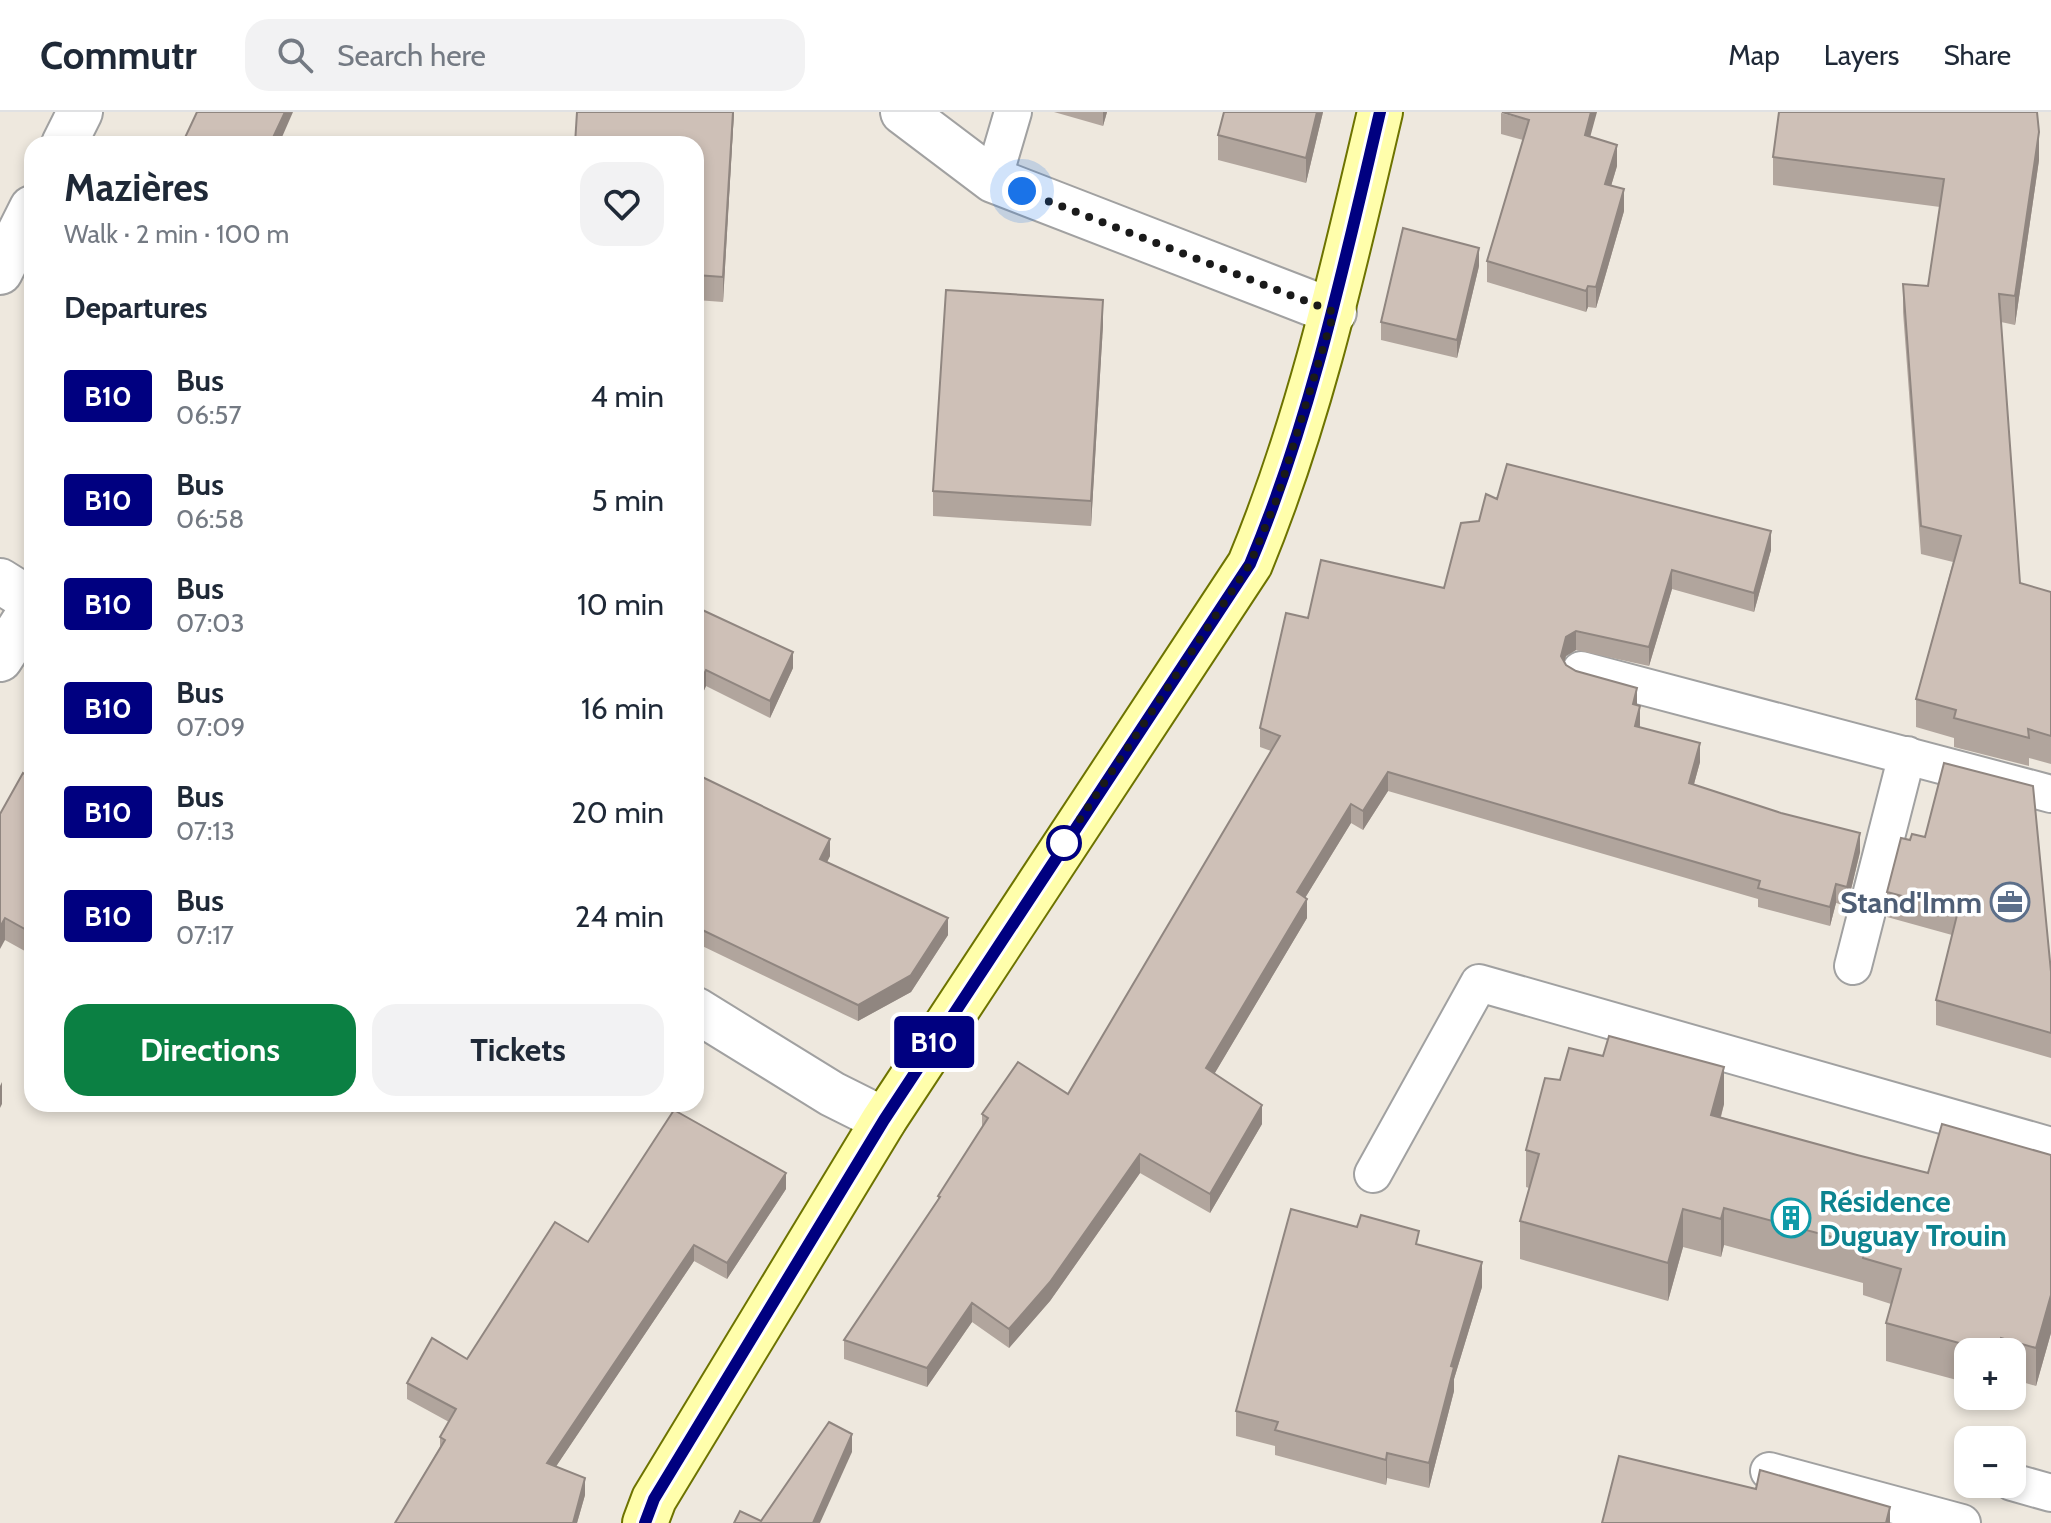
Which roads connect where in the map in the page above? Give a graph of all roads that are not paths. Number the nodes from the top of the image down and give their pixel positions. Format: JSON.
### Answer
{"nodes":[{"id":1,"x":80,"y":112,"type":"edge"},
{"id":2,"x":903,"y":112,"type":"edge"},
{"id":3,"x":1013,"y":112,"type":"edge"},
{"id":4,"x":1380,"y":112,"type":"edge"},
{"id":5,"x":68,"y":136,"type":"edge"},
{"id":6,"x":993,"y":180,"type":"junction"},
{"id":7,"x":24,"y":224,"type":"edge"},
{"id":8,"x":0,"y":272,"type":"edge"},
{"id":9,"x":1334,"y":312,"type":"junction"},
{"id":10,"x":0,"y":581,"type":"edge"},
{"id":11,"x":24,"y":596,"type":"edge"},
{"id":12,"x":24,"y":622,"type":"edge"},
{"id":13,"x":0,"y":659,"type":"edge"},
{"id":14,"x":1581,"y":670,"type":"edge"},
{"id":15,"x":1907,"y":755,"type":"junction"},
{"id":16,"x":2051,"y":794,"type":"edge"},
{"id":17,"x":1853,"y":966,"type":"dead end"},
{"id":18,"x":704,"y":1015,"type":"edge"},
{"id":19,"x":884,"y":1120,"type":"junction"},
{"id":20,"x":2051,"y":1146,"type":"edge"},
{"id":21,"x":1373,"y":1174,"type":"dead end"},
{"id":22,"x":1769,"y":1471,"type":"edge"},
{"id":23,"x":2026,"y":1486,"type":"edge"},
{"id":24,"x":2051,"y":1493,"type":"edge"},
{"id":25,"x":645,"y":1523,"type":"edge"},
{"id":26,"x":1962,"y":1523,"type":"edge"}],
"edges":[{"from":1,"to":5,"type":"street"},
{"from":2,"to":6,"type":"street"},
{"from":3,"to":6,"type":"lane"},
{"from":4,"to":9,"type":"street"},
{"from":6,"to":9,"type":"street"},
{"from":7,"to":8,"type":"street"},
{"from":9,"to":19,"type":"street"},
{"from":10,"to":11,"type":"street"},
{"from":12,"to":13,"type":"street"},
{"from":14,"to":15,"type":"lane"},
{"from":15,"to":16,"type":"lane"},
{"from":15,"to":17,"type":"lane"},
{"from":18,"to":19,"type":"street"},
{"from":19,"to":25,"type":"street"},
{"from":20,"to":21,"type":"lane"},
{"from":22,"to":26,"type":"lane"},
{"from":23,"to":24,"type":"lane"}]}
